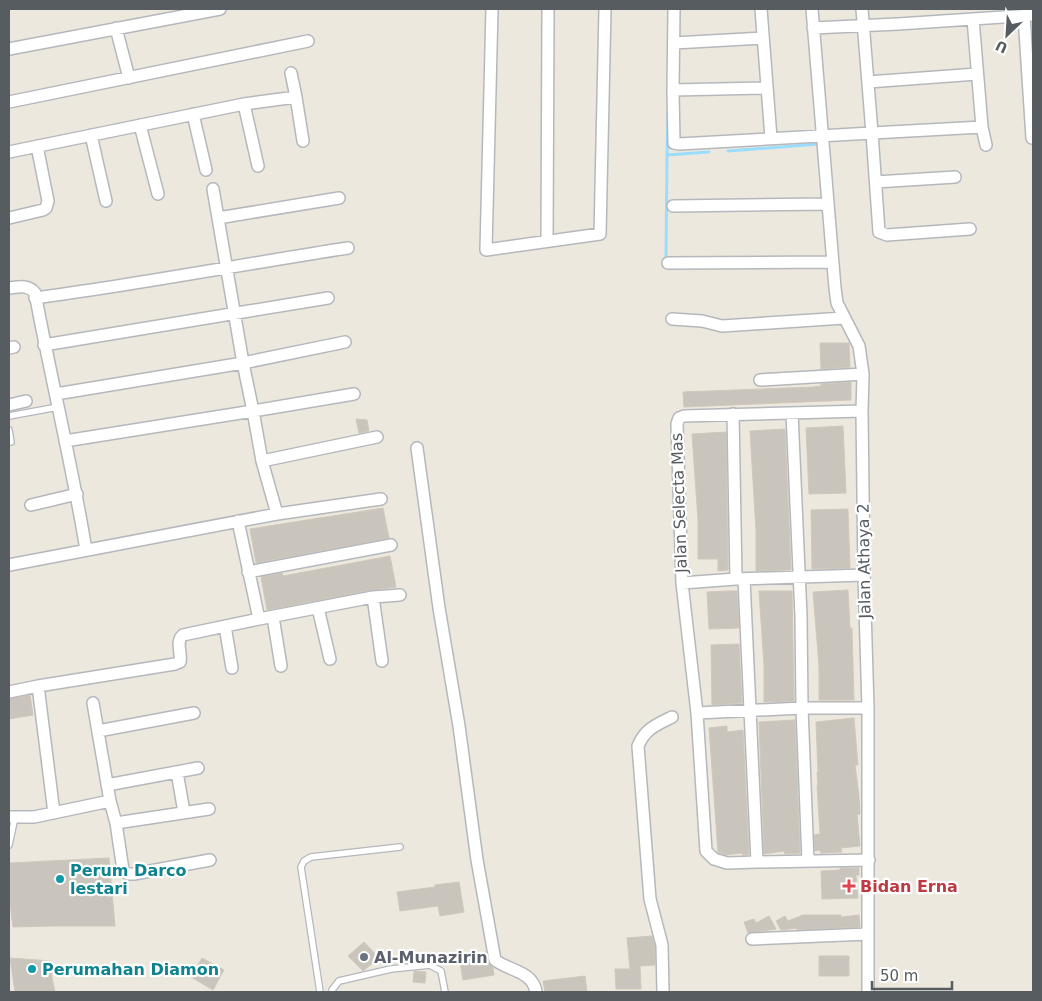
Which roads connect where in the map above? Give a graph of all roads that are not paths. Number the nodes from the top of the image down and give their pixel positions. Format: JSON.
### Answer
{"nodes":[{"id":1,"x":220,"y":9,"type":"edge"},
{"id":2,"x":492,"y":9,"type":"edge"},
{"id":3,"x":548,"y":9,"type":"edge"},
{"id":4,"x":605,"y":9,"type":"edge"},
{"id":5,"x":674,"y":9,"type":"edge"},
{"id":6,"x":761,"y":9,"type":"edge"},
{"id":7,"x":812,"y":9,"type":"edge"},
{"id":8,"x":862,"y":9,"type":"edge"},
{"id":9,"x":1028,"y":16,"type":"edge"},
{"id":10,"x":972,"y":19,"type":"junction"},
{"id":11,"x":864,"y":26,"type":"junction"},
{"id":12,"x":116,"y":28,"type":"junction"},
{"id":13,"x":813,"y":28,"type":"junction"},
{"id":14,"x":763,"y":38,"type":"junction"},
{"id":15,"x":308,"y":41,"type":"dead end"},
{"id":16,"x":674,"y":43,"type":"junction"},
{"id":17,"x":9,"y":49,"type":"edge"},
{"id":18,"x":291,"y":73,"type":"dead end"},
{"id":19,"x":977,"y":74,"type":"junction"},
{"id":20,"x":129,"y":78,"type":"junction"},
{"id":21,"x":868,"y":82,"type":"junction"},
{"id":22,"x":767,"y":88,"type":"junction"},
{"id":23,"x":673,"y":90,"type":"junction"},
{"id":24,"x":296,"y":97,"type":"junction"},
{"id":25,"x":9,"y":102,"type":"edge"},
{"id":26,"x":244,"y":104,"type":"junction"},
{"id":27,"x":193,"y":114,"type":"junction"},
{"id":28,"x":140,"y":125,"type":"junction"},
{"id":29,"x":982,"y":127,"type":"junction"},
{"id":30,"x":872,"y":133,"type":"junction"},
{"id":31,"x":91,"y":135,"type":"junction"},
{"id":32,"x":822,"y":136,"type":"junction"},
{"id":33,"x":771,"y":138,"type":"junction"},
{"id":34,"x":1032,"y":138,"type":"dead end"},
{"id":35,"x":303,"y":141,"type":"dead end"},
{"id":36,"x":986,"y":145,"type":"dead end"},
{"id":37,"x":37,"y":146,"type":"junction"},
{"id":38,"x":9,"y":152,"type":"edge"},
{"id":39,"x":258,"y":166,"type":"dead end"},
{"id":40,"x":206,"y":170,"type":"dead end"},
{"id":41,"x":955,"y":177,"type":"dead end"},
{"id":42,"x":876,"y":182,"type":"junction"},
{"id":43,"x":213,"y":188,"type":"dead end"},
{"id":44,"x":158,"y":194,"type":"dead end"},
{"id":45,"x":338,"y":198,"type":"dead end"},
{"id":46,"x":106,"y":201,"type":"dead end"},
{"id":47,"x":828,"y":204,"type":"junction"},
{"id":48,"x":674,"y":206,"type":"dead end"},
{"id":49,"x":9,"y":218,"type":"edge"},
{"id":50,"x":218,"y":218,"type":"junction"},
{"id":51,"x":970,"y":229,"type":"dead end"},
{"id":52,"x":546,"y":241,"type":"junction"},
{"id":53,"x":348,"y":248,"type":"dead end"},
{"id":54,"x":832,"y":262,"type":"junction"},
{"id":55,"x":668,"y":263,"type":"dead end"},
{"id":56,"x":227,"y":266,"type":"junction"},
{"id":57,"x":9,"y":288,"type":"edge"},
{"id":58,"x":36,"y":298,"type":"junction"},
{"id":59,"x":328,"y":298,"type":"dead end"},
{"id":60,"x":233,"y":313,"type":"junction"},
{"id":61,"x":844,"y":318,"type":"junction"},
{"id":62,"x":672,"y":319,"type":"dead end"},
{"id":63,"x":345,"y":342,"type":"dead end"},
{"id":64,"x":44,"y":345,"type":"junction"},
{"id":65,"x":243,"y":363,"type":"junction"},
{"id":66,"x":863,"y":374,"type":"junction"},
{"id":67,"x":760,"y":380,"type":"dead end"},
{"id":68,"x":56,"y":394,"type":"junction"},
{"id":69,"x":354,"y":394,"type":"dead end"},
{"id":70,"x":26,"y":401,"type":"dead end"},
{"id":71,"x":9,"y":405,"type":"edge"},
{"id":72,"x":58,"y":407,"type":"junction"},
{"id":73,"x":253,"y":411,"type":"junction"},
{"id":74,"x":862,"y":411,"type":"junction"},
{"id":75,"x":792,"y":413,"type":"junction"},
{"id":76,"x":733,"y":414,"type":"junction"},
{"id":77,"x":9,"y":416,"type":"edge"},
{"id":78,"x":9,"y":430,"type":"edge"},
{"id":79,"x":377,"y":437,"type":"dead end"},
{"id":80,"x":65,"y":441,"type":"junction"},
{"id":81,"x":11,"y":442,"type":"dead end"},
{"id":82,"x":417,"y":448,"type":"dead end"},
{"id":83,"x":262,"y":461,"type":"junction"},
{"id":84,"x":77,"y":494,"type":"junction"},
{"id":85,"x":381,"y":499,"type":"dead end"},
{"id":86,"x":31,"y":505,"type":"dead end"},
{"id":87,"x":277,"y":514,"type":"junction"},
{"id":88,"x":238,"y":521,"type":"junction"},
{"id":89,"x":391,"y":545,"type":"dead end"},
{"id":90,"x":86,"y":550,"type":"junction"},
{"id":91,"x":9,"y":565,"type":"edge"},
{"id":92,"x":248,"y":572,"type":"junction"},
{"id":93,"x":864,"y":575,"type":"junction"},
{"id":94,"x":799,"y":578,"type":"junction"},
{"id":95,"x":740,"y":579,"type":"junction"},
{"id":96,"x":682,"y":583,"type":"junction"},
{"id":97,"x":400,"y":595,"type":"dead end"},
{"id":98,"x":372,"y":598,"type":"junction"},
{"id":99,"x":318,"y":608,"type":"junction"},
{"id":100,"x":273,"y":617,"type":"junction"},
{"id":101,"x":259,"y":619,"type":"junction"},
{"id":102,"x":225,"y":626,"type":"junction"},
{"id":103,"x":330,"y":660,"type":"dead end"},
{"id":104,"x":382,"y":661,"type":"dead end"},
{"id":105,"x":281,"y":666,"type":"dead end"},
{"id":106,"x":232,"y":668,"type":"dead end"},
{"id":107,"x":38,"y":686,"type":"junction"},
{"id":108,"x":9,"y":692,"type":"edge"},
{"id":109,"x":93,"y":704,"type":"dead end"},
{"id":110,"x":802,"y":708,"type":"junction"},
{"id":111,"x":868,"y":708,"type":"junction"},
{"id":112,"x":750,"y":712,"type":"junction"},
{"id":113,"x":194,"y":713,"type":"dead end"},
{"id":114,"x":697,"y":713,"type":"junction"},
{"id":115,"x":672,"y":718,"type":"dead end"},
{"id":116,"x":98,"y":731,"type":"junction"},
{"id":117,"x":198,"y":768,"type":"dead end"},
{"id":118,"x":177,"y":772,"type":"junction"},
{"id":119,"x":107,"y":785,"type":"junction"},
{"id":120,"x":110,"y":801,"type":"junction"},
{"id":121,"x":209,"y":809,"type":"dead end"},
{"id":122,"x":184,"y":812,"type":"junction"},
{"id":123,"x":54,"y":813,"type":"junction"},
{"id":124,"x":12,"y":817,"type":"edge"},
{"id":125,"x":116,"y":823,"type":"junction"},
{"id":126,"x":9,"y":845,"type":"edge"},
{"id":127,"x":400,"y":847,"type":"dead end"},
{"id":128,"x":210,"y":860,"type":"dead end"},
{"id":129,"x":868,"y":860,"type":"junction"},
{"id":130,"x":808,"y":861,"type":"junction"},
{"id":131,"x":757,"y":862,"type":"junction"},
{"id":132,"x":868,"y":934,"type":"junction"},
{"id":133,"x":752,"y":939,"type":"dead end"},
{"id":134,"x":320,"y":992,"type":"edge"},
{"id":135,"x":332,"y":992,"type":"edge"},
{"id":136,"x":445,"y":992,"type":"edge"},
{"id":137,"x":536,"y":992,"type":"edge"},
{"id":138,"x":663,"y":992,"type":"edge"},
{"id":139,"x":869,"y":992,"type":"edge"}],
"edges":[{"from":1,"to":12,"type":"street"},
{"from":2,"to":52,"type":"street"},
{"from":3,"to":52,"type":"street"},
{"from":4,"to":52,"type":"street"},
{"from":5,"to":16,"type":"street"},
{"from":6,"to":14,"type":"street"},
{"from":7,"to":13,"type":"street","name":"Jalan Athaya 2"},
{"from":8,"to":11,"type":"street"},
{"from":9,"to":10,"type":"street"},
{"from":9,"to":34,"type":"street"},
{"from":10,"to":11,"type":"street"},
{"from":10,"to":19,"type":"street"},
{"from":11,"to":13,"type":"street"},
{"from":11,"to":21,"type":"street"},
{"from":12,"to":17,"type":"street"},
{"from":12,"to":20,"type":"street"},
{"from":13,"to":32,"type":"street","name":"Jalan Athaya 2"},
{"from":14,"to":16,"type":"street"},
{"from":14,"to":22,"type":"street"},
{"from":15,"to":20,"type":"street"},
{"from":16,"to":23,"type":"street"},
{"from":18,"to":24,"type":"street"},
{"from":19,"to":21,"type":"street"},
{"from":19,"to":29,"type":"street"},
{"from":20,"to":25,"type":"street"},
{"from":21,"to":30,"type":"street"},
{"from":22,"to":23,"type":"street"},
{"from":22,"to":33,"type":"street"},
{"from":23,"to":33,"type":"street"},
{"from":24,"to":26,"type":"street"},
{"from":24,"to":35,"type":"street"},
{"from":26,"to":27,"type":"street"},
{"from":26,"to":39,"type":"street"},
{"from":27,"to":28,"type":"street"},
{"from":27,"to":40,"type":"street"},
{"from":28,"to":31,"type":"street"},
{"from":28,"to":44,"type":"street"},
{"from":29,"to":30,"type":"street"},
{"from":29,"to":36,"type":"street"},
{"from":30,"to":32,"type":"street"},
{"from":30,"to":42,"type":"street"},
{"from":31,"to":37,"type":"street"},
{"from":31,"to":46,"type":"street"},
{"from":32,"to":33,"type":"street"},
{"from":32,"to":47,"type":"street","name":"Jalan Athaya 2"},
{"from":37,"to":38,"type":"street"},
{"from":37,"to":49,"type":"street"},
{"from":41,"to":42,"type":"street"},
{"from":42,"to":51,"type":"street"},
{"from":43,"to":50,"type":"street"},
{"from":45,"to":50,"type":"street"},
{"from":47,"to":48,"type":"street"},
{"from":47,"to":54,"type":"street","name":"Jalan Athaya 2"},
{"from":50,"to":56,"type":"street"},
{"from":53,"to":56,"type":"street"},
{"from":54,"to":55,"type":"street"},
{"from":54,"to":61,"type":"street","name":"Jalan Athaya 2"},
{"from":56,"to":58,"type":"street"},
{"from":56,"to":60,"type":"street"},
{"from":57,"to":58,"type":"street"},
{"from":58,"to":64,"type":"street"},
{"from":59,"to":60,"type":"street"},
{"from":60,"to":64,"type":"street"},
{"from":60,"to":65,"type":"street"},
{"from":61,"to":62,"type":"street"},
{"from":61,"to":66,"type":"street","name":"Jalan Athaya 2"},
{"from":63,"to":65,"type":"street"},
{"from":64,"to":68,"type":"street"},
{"from":65,"to":68,"type":"street"},
{"from":65,"to":73,"type":"street"},
{"from":66,"to":67,"type":"street"},
{"from":66,"to":74,"type":"street","name":"Jalan Athaya 2"},
{"from":68,"to":72,"type":"street"},
{"from":69,"to":73,"type":"street"},
{"from":70,"to":71,"type":"street"},
{"from":72,"to":77,"type":"lane"},
{"from":72,"to":80,"type":"street"},
{"from":73,"to":80,"type":"street"},
{"from":73,"to":83,"type":"street"},
{"from":74,"to":75,"type":"street","name":"Jalan Selecta Mas"},
{"from":74,"to":93,"type":"street","name":"Jalan Athaya 2"},
{"from":75,"to":76,"type":"street","name":"Jalan Selecta Mas"},
{"from":75,"to":94,"type":"street"},
{"from":76,"to":95,"type":"street"},
{"from":76,"to":96,"type":"street","name":"Jalan Selecta Mas"},
{"from":78,"to":81,"type":"lane"},
{"from":79,"to":83,"type":"street"},
{"from":80,"to":84,"type":"street"},
{"from":82,"to":137,"type":"street"},
{"from":83,"to":87,"type":"street"},
{"from":84,"to":86,"type":"street"},
{"from":84,"to":90,"type":"street"},
{"from":85,"to":87,"type":"street"},
{"from":87,"to":88,"type":"street"},
{"from":88,"to":90,"type":"street"},
{"from":88,"to":92,"type":"street"},
{"from":89,"to":92,"type":"street"},
{"from":90,"to":91,"type":"street"},
{"from":92,"to":101,"type":"street"},
{"from":93,"to":94,"type":"street","name":"Jalan Selecta Mas"},
{"from":93,"to":111,"type":"street","name":"Jalan Athaya 2"},
{"from":94,"to":95,"type":"street","name":"Jalan Selecta Mas"},
{"from":94,"to":110,"type":"street"},
{"from":95,"to":96,"type":"street","name":"Jalan Selecta Mas"},
{"from":95,"to":112,"type":"street"},
{"from":96,"to":114,"type":"street","name":"Jalan Selecta Mas"},
{"from":97,"to":98,"type":"street"},
{"from":98,"to":99,"type":"street"},
{"from":98,"to":104,"type":"street"},
{"from":99,"to":100,"type":"street"},
{"from":99,"to":103,"type":"street"},
{"from":100,"to":101,"type":"street"},
{"from":100,"to":105,"type":"street"},
{"from":101,"to":102,"type":"street"},
{"from":102,"to":106,"type":"street"},
{"from":102,"to":107,"type":"street"},
{"from":107,"to":108,"type":"street"},
{"from":107,"to":123,"type":"street"},
{"from":109,"to":116,"type":"street"},
{"from":110,"to":111,"type":"street"},
{"from":110,"to":112,"type":"street"},
{"from":110,"to":130,"type":"street"},
{"from":111,"to":129,"type":"street","name":"Jalan Athaya 2"},
{"from":112,"to":114,"type":"street"},
{"from":112,"to":131,"type":"street"},
{"from":113,"to":116,"type":"street"},
{"from":114,"to":131,"type":"street","name":"Jalan Selecta Mas"},
{"from":115,"to":138,"type":"street"},
{"from":116,"to":119,"type":"street"},
{"from":117,"to":118,"type":"street"},
{"from":118,"to":119,"type":"street"},
{"from":118,"to":122,"type":"street"},
{"from":119,"to":120,"type":"street"},
{"from":120,"to":123,"type":"street"},
{"from":120,"to":125,"type":"street"},
{"from":121,"to":122,"type":"street"},
{"from":122,"to":125,"type":"street"},
{"from":123,"to":124,"type":"street"},
{"from":124,"to":126,"type":"lane"},
{"from":125,"to":128,"type":"street"},
{"from":127,"to":134,"type":"lane"},
{"from":129,"to":130,"type":"street"},
{"from":129,"to":132,"type":"street","name":"Jalan Athaya 2"},
{"from":130,"to":131,"type":"street"},
{"from":132,"to":133,"type":"street"},
{"from":132,"to":139,"type":"street","name":"Jalan Athaya 2"},
{"from":135,"to":136,"type":"lane"}]}
